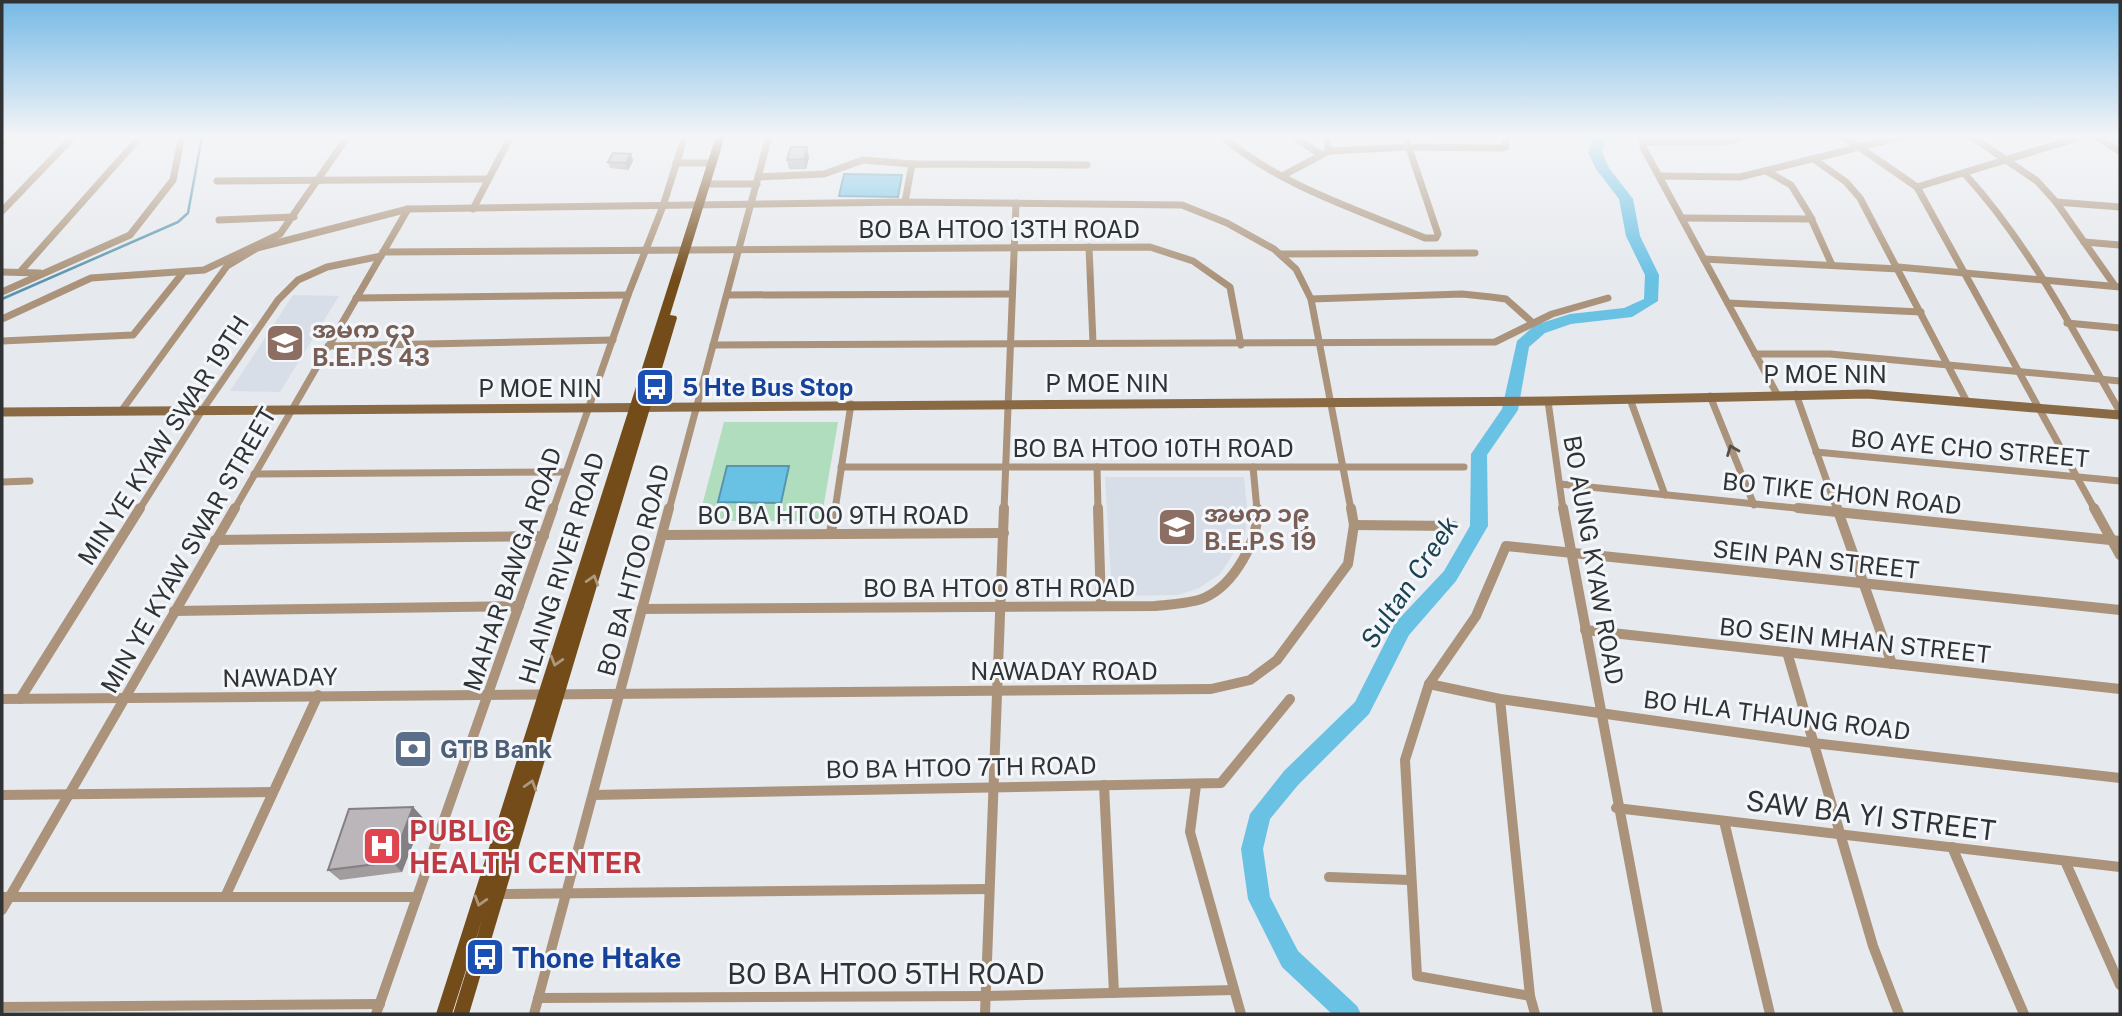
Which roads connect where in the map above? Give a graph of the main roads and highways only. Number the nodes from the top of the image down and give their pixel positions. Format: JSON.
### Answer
{"nodes":[{"id":1,"x":710,"y":184,"type":"edge"},
{"id":2,"x":553,"y":692,"type":"junction"},
{"id":3,"x":444,"y":1014,"type":"edge"},
{"id":4,"x":461,"y":1014,"type":"edge"}],
"edges":[{"from":1,"to":2,"type":"main road","name":"HLAING RIVER ROAD"},
{"from":2,"to":3,"type":"main road","name":"HLAING RIVER ROAD","one_way":true},
{"from":4,"to":2,"type":"main road","name":"HLAING RIVER ROAD","one_way":true}]}
